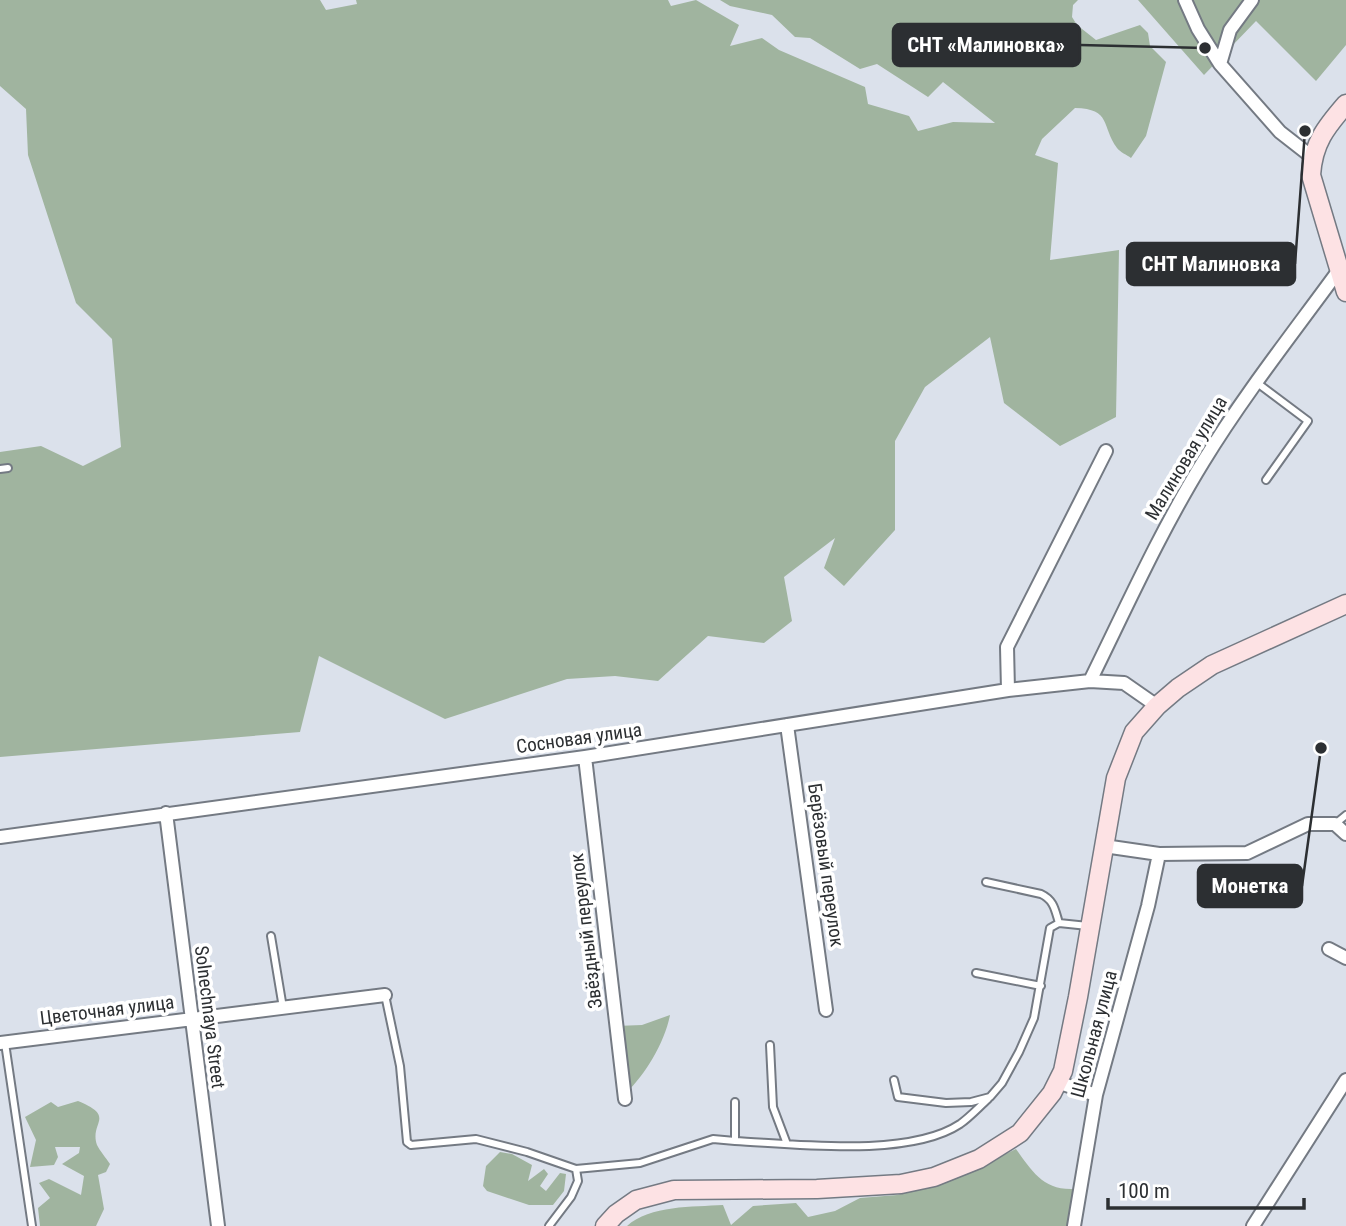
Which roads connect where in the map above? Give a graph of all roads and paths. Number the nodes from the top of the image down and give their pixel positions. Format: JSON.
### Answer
{"nodes":[{"id":1,"x":1185,"y":0,"type":"edge"},
{"id":2,"x":1252,"y":0,"type":"edge"},
{"id":3,"x":1220,"y":64,"type":"junction"},
{"id":4,"x":1346,"y":104,"type":"edge"},
{"id":5,"x":1312,"y":157,"type":"junction"},
{"id":6,"x":1339,"y":270,"type":"junction"},
{"id":7,"x":1346,"y":292,"type":"edge"},
{"id":8,"x":1256,"y":382,"type":"junction"},
{"id":9,"x":1106,"y":452,"type":"dead end"},
{"id":10,"x":1266,"y":480,"type":"dead end"},
{"id":11,"x":1345,"y":606,"type":"edge"},
{"id":12,"x":1090,"y":681,"type":"junction"},
{"id":13,"x":1008,"y":690,"type":"junction"},
{"id":14,"x":1157,"y":706,"type":"junction"},
{"id":15,"x":787,"y":725,"type":"junction"},
{"id":16,"x":585,"y":757,"type":"junction"},
{"id":17,"x":166,"y":813,"type":"junction"},
{"id":18,"x":1346,"y":815,"type":"edge"},
{"id":19,"x":1335,"y":824,"type":"junction"},
{"id":20,"x":1346,"y":834,"type":"edge"},
{"id":21,"x":0,"y":836,"type":"edge"},
{"id":22,"x":1104,"y":846,"type":"junction"},
{"id":23,"x":1159,"y":854,"type":"junction"},
{"id":24,"x":986,"y":882,"type":"dead end"},
{"id":25,"x":1059,"y":923,"type":"junction"},
{"id":26,"x":1090,"y":927,"type":"junction"},
{"id":27,"x":271,"y":936,"type":"dead end"},
{"id":28,"x":1329,"y":949,"type":"dead end"},
{"id":29,"x":1346,"y":958,"type":"edge"},
{"id":30,"x":976,"y":973,"type":"dead end"},
{"id":31,"x":1041,"y":986,"type":"junction"},
{"id":32,"x":385,"y":995,"type":"joint"},
{"id":33,"x":283,"y":1008,"type":"junction"},
{"id":34,"x":826,"y":1010,"type":"dead end"},
{"id":35,"x":190,"y":1019,"type":"junction"},
{"id":36,"x":2,"y":1043,"type":"edge"},
{"id":37,"x":770,"y":1045,"type":"dead end"},
{"id":38,"x":894,"y":1080,"type":"dead end"},
{"id":39,"x":1346,"y":1080,"type":"edge"},
{"id":40,"x":1057,"y":1083,"type":"junction"},
{"id":41,"x":1096,"y":1095,"type":"junction"},
{"id":42,"x":990,"y":1097,"type":"junction"},
{"id":43,"x":625,"y":1099,"type":"dead end"},
{"id":44,"x":735,"y":1102,"type":"dead end"},
{"id":45,"x":735,"y":1141,"type":"junction"},
{"id":46,"x":787,"y":1144,"type":"junction"},
{"id":47,"x":576,"y":1170,"type":"junction"},
{"id":48,"x":32,"y":1226,"type":"edge"},
{"id":49,"x":218,"y":1226,"type":"edge"},
{"id":50,"x":550,"y":1226,"type":"edge"},
{"id":51,"x":605,"y":1226,"type":"edge"},
{"id":52,"x":1074,"y":1226,"type":"edge"},
{"id":53,"x":1254,"y":1226,"type":"edge"}],
"edges":[{"from":1,"to":3,"type":"street"},
{"from":2,"to":3,"type":"street"},
{"from":3,"to":5,"type":"street"},
{"from":4,"to":5,"type":"street"},
{"from":5,"to":6,"type":"street"},
{"from":6,"to":7,"type":"street"},
{"from":6,"to":8,"type":"street","name":"Малиновая улица"},
{"from":8,"to":10,"type":"lane"},
{"from":8,"to":12,"type":"street","name":"Малиновая улица"},
{"from":9,"to":13,"type":"street"},
{"from":11,"to":14,"type":"street"},
{"from":12,"to":13,"type":"street","name":"Сосновая улица"},
{"from":12,"to":14,"type":"street","name":"Сосновая улица"},
{"from":13,"to":15,"type":"street","name":"Сосновая улица"},
{"from":14,"to":22,"type":"street"},
{"from":15,"to":16,"type":"street","name":"Сосновая улица"},
{"from":15,"to":34,"type":"street","name":"Берёзовый переулок"},
{"from":16,"to":17,"type":"street","name":"Сосновая улица"},
{"from":16,"to":43,"type":"street","name":"Звёздный переулок"},
{"from":17,"to":21,"type":"street","name":"Сосновая улица"},
{"from":17,"to":35,"type":"street","name":"Solnechnaya Street"},
{"from":18,"to":19,"type":"lane"},
{"from":19,"to":20,"type":"street"},
{"from":19,"to":23,"type":"street"},
{"from":22,"to":23,"type":"street"},
{"from":22,"to":26,"type":"street"},
{"from":23,"to":41,"type":"street","name":"Школьная улица"},
{"from":24,"to":25,"type":"lane"},
{"from":25,"to":26,"type":"lane"},
{"from":25,"to":31,"type":"lane"},
{"from":26,"to":40,"type":"street"},
{"from":27,"to":33,"type":"lane"},
{"from":28,"to":29,"type":"street"},
{"from":30,"to":31,"type":"lane"},
{"from":31,"to":42,"type":"lane"},
{"from":32,"to":33,"type":"street","name":"Цветочная улица"},
{"from":32,"to":47,"type":"lane"},
{"from":33,"to":35,"type":"street","name":"Цветочная улица"},
{"from":35,"to":36,"type":"street","name":"Цветочная улица"},
{"from":35,"to":49,"type":"street","name":"Solnechnaya Street"},
{"from":36,"to":48,"type":"lane"},
{"from":37,"to":46,"type":"lane"},
{"from":38,"to":42,"type":"lane"},
{"from":39,"to":53,"type":"street"},
{"from":40,"to":41,"type":"street"},
{"from":40,"to":51,"type":"street"},
{"from":41,"to":52,"type":"street","name":"Школьная улица"},
{"from":42,"to":46,"type":"lane"},
{"from":44,"to":45,"type":"lane"},
{"from":45,"to":46,"type":"lane"},
{"from":45,"to":47,"type":"lane"},
{"from":47,"to":50,"type":"lane"}]}
